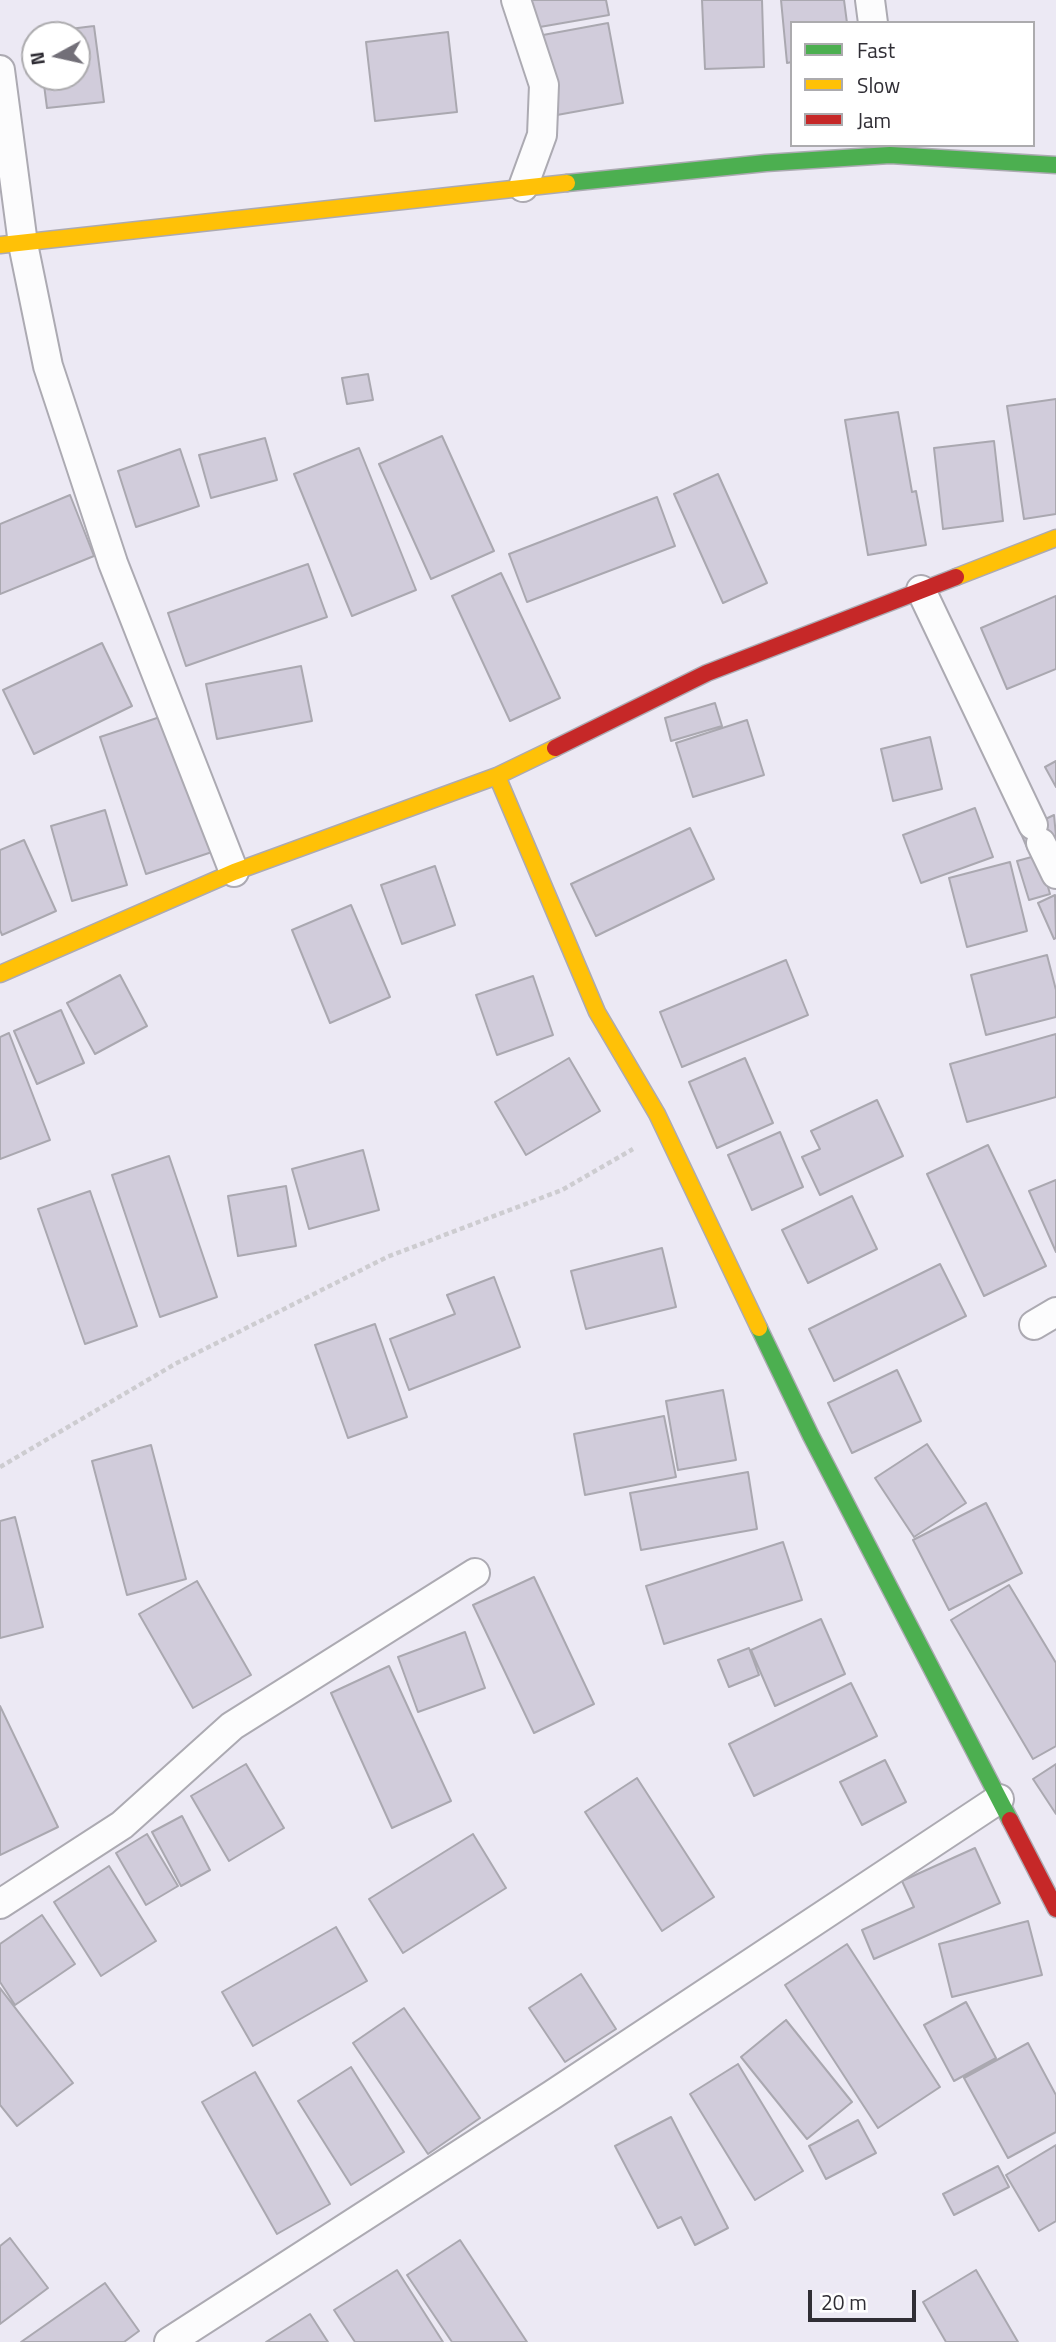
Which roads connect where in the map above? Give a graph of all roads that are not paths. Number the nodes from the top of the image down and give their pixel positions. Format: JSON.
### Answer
{"nodes":[{"id":1,"x":516,"y":0,"type":"edge"},
{"id":2,"x":870,"y":0,"type":"edge"},
{"id":3,"x":873,"y":21,"type":"edge"},
{"id":4,"x":0,"y":69,"type":"edge"},
{"id":5,"x":889,"y":150,"type":"edge"},
{"id":6,"x":1056,"y":165,"type":"edge"},
{"id":7,"x":523,"y":187,"type":"junction"},
{"id":8,"x":12,"y":244,"type":"edge"},
{"id":9,"x":1056,"y":538,"type":"edge"},
{"id":10,"x":921,"y":590,"type":"junction"},
{"id":11,"x":498,"y":776,"type":"junction"},
{"id":12,"x":234,"y":872,"type":"junction"},
{"id":13,"x":1056,"y":874,"type":"edge"},
{"id":14,"x":0,"y":974,"type":"edge"},
{"id":15,"x":475,"y":1573,"type":"dead end"},
{"id":16,"x":999,"y":1799,"type":"junction"},
{"id":17,"x":0,"y":1904,"type":"edge"},
{"id":18,"x":1056,"y":1909,"type":"edge"},
{"id":19,"x":169,"y":2342,"type":"edge"}],
"edges":[{"from":1,"to":7,"type":"street"},
{"from":2,"to":3,"type":"street"},
{"from":4,"to":8,"type":"street"},
{"from":5,"to":6,"type":"street"},
{"from":5,"to":7,"type":"street"},
{"from":7,"to":8,"type":"street"},
{"from":8,"to":12,"type":"street"},
{"from":9,"to":10,"type":"street"},
{"from":10,"to":11,"type":"street"},
{"from":10,"to":13,"type":"street"},
{"from":11,"to":12,"type":"street"},
{"from":11,"to":16,"type":"street"},
{"from":12,"to":14,"type":"street"},
{"from":15,"to":17,"type":"street"},
{"from":16,"to":18,"type":"street"},
{"from":16,"to":19,"type":"street"}]}
